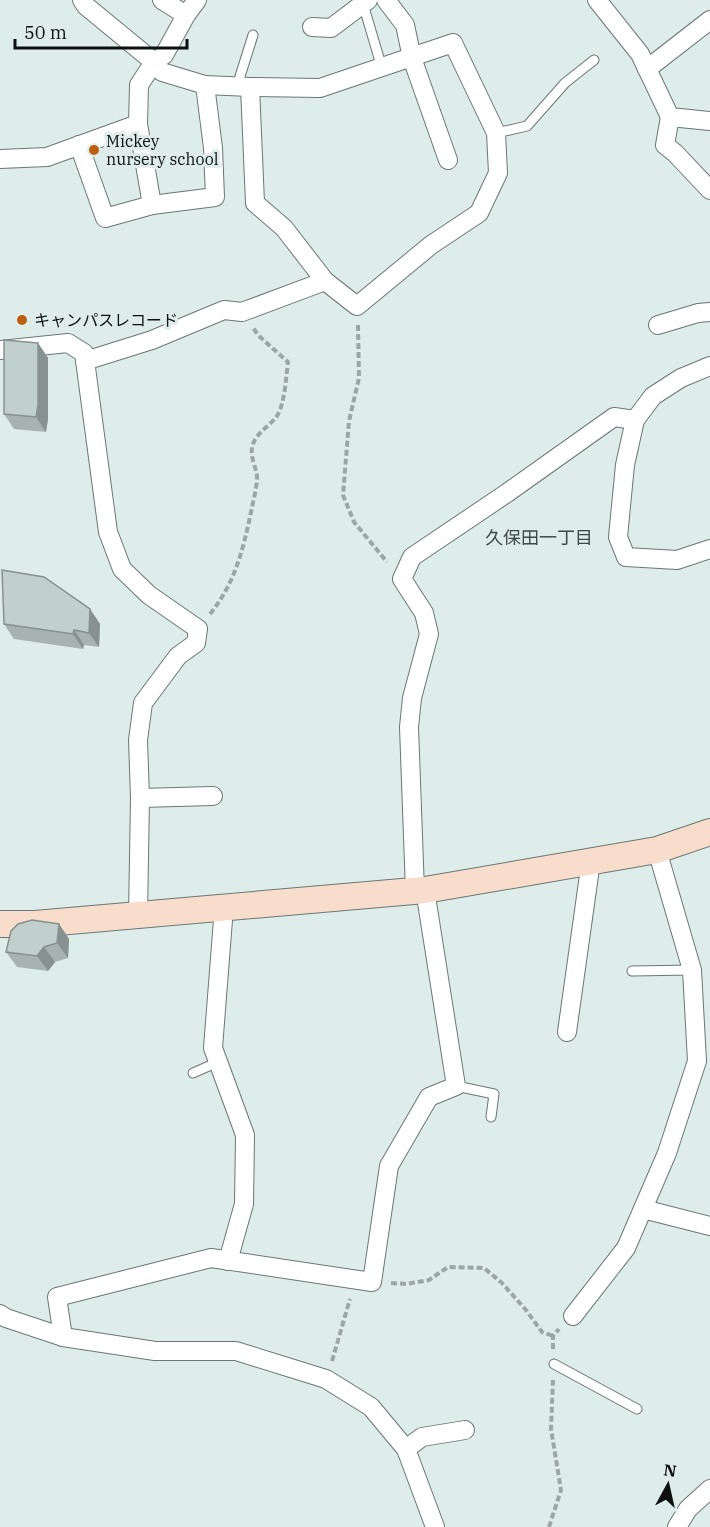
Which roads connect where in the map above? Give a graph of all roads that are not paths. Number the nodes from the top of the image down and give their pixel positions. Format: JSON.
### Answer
{"nodes":[{"id":1,"x":162,"y":0,"type":"edge"},
{"id":2,"x":197,"y":0,"type":"edge"},
{"id":3,"x":386,"y":0,"type":"edge"},
{"id":4,"x":597,"y":0,"type":"edge"},
{"id":5,"x":85,"y":2,"type":"edge"},
{"id":6,"x":365,"y":2,"type":"edge"},
{"id":7,"x":186,"y":15,"type":"junction"},
{"id":8,"x":710,"y":20,"type":"edge"},
{"id":9,"x":312,"y":27,"type":"dead end"},
{"id":10,"x":253,"y":35,"type":"dead end"},
{"id":11,"x":412,"y":58,"type":"junction"},
{"id":12,"x":594,"y":60,"type":"dead end"},
{"id":13,"x":154,"y":62,"type":"junction"},
{"id":14,"x":381,"y":68,"type":"junction"},
{"id":15,"x":647,"y":69,"type":"junction"},
{"id":16,"x":205,"y":85,"type":"junction"},
{"id":17,"x":243,"y":87,"type":"junction"},
{"id":18,"x":669,"y":117,"type":"junction"},
{"id":19,"x":710,"y":121,"type":"edge"},
{"id":20,"x":138,"y":124,"type":"junction"},
{"id":21,"x":496,"y":133,"type":"junction"},
{"id":22,"x":79,"y":145,"type":"junction"},
{"id":23,"x":0,"y":159,"type":"edge"},
{"id":24,"x":448,"y":160,"type":"dead end"},
{"id":25,"x":710,"y":190,"type":"edge"},
{"id":26,"x":152,"y":205,"type":"junction"},
{"id":27,"x":325,"y":281,"type":"junction"},
{"id":28,"x":710,"y":312,"type":"edge"},
{"id":29,"x":658,"y":325,"type":"dead end"},
{"id":30,"x":0,"y":350,"type":"edge"},
{"id":31,"x":85,"y":361,"type":"junction"},
{"id":32,"x":710,"y":366,"type":"edge"},
{"id":33,"x":635,"y":420,"type":"junction"},
{"id":34,"x":710,"y":549,"type":"edge"},
{"id":35,"x":213,"y":796,"type":"dead end"},
{"id":36,"x":140,"y":798,"type":"junction"},
{"id":37,"x":710,"y":832,"type":"edge"},
{"id":38,"x":657,"y":850,"type":"junction"},
{"id":39,"x":591,"y":861,"type":"junction"},
{"id":40,"x":420,"y":890,"type":"junction"},
{"id":41,"x":224,"y":907,"type":"junction"},
{"id":42,"x":138,"y":915,"type":"junction"},
{"id":43,"x":0,"y":924,"type":"edge"},
{"id":44,"x":692,"y":970,"type":"junction"},
{"id":45,"x":632,"y":971,"type":"dead end"},
{"id":46,"x":567,"y":1032,"type":"dead end"},
{"id":47,"x":218,"y":1062,"type":"junction"},
{"id":48,"x":193,"y":1073,"type":"dead end"},
{"id":49,"x":456,"y":1086,"type":"junction"},
{"id":50,"x":490,"y":1117,"type":"dead end"},
{"id":51,"x":643,"y":1209,"type":"junction"},
{"id":52,"x":710,"y":1226,"type":"edge"},
{"id":53,"x":228,"y":1261,"type":"junction"},
{"id":54,"x":0,"y":1314,"type":"edge"},
{"id":55,"x":573,"y":1316,"type":"road end"},
{"id":56,"x":63,"y":1337,"type":"junction"},
{"id":57,"x":554,"y":1364,"type":"road end"},
{"id":58,"x":637,"y":1409,"type":"dead end"},
{"id":59,"x":465,"y":1430,"type":"dead end"},
{"id":60,"x":406,"y":1449,"type":"junction"},
{"id":61,"x":710,"y":1489,"type":"edge"},
{"id":62,"x":435,"y":1527,"type":"edge"},
{"id":63,"x":677,"y":1527,"type":"edge"}],
"edges":[{"from":1,"to":7,"type":"street"},
{"from":2,"to":7,"type":"street"},
{"from":3,"to":11,"type":"street"},
{"from":4,"to":15,"type":"street"},
{"from":5,"to":13,"type":"street"},
{"from":6,"to":9,"type":"street"},
{"from":6,"to":14,"type":"lane"},
{"from":7,"to":13,"type":"street"},
{"from":8,"to":15,"type":"street"},
{"from":10,"to":17,"type":"lane"},
{"from":11,"to":14,"type":"street"},
{"from":11,"to":21,"type":"street"},
{"from":11,"to":24,"type":"street"},
{"from":12,"to":21,"type":"lane"},
{"from":13,"to":16,"type":"street"},
{"from":13,"to":20,"type":"street"},
{"from":14,"to":17,"type":"street"},
{"from":15,"to":18,"type":"street"},
{"from":16,"to":17,"type":"street"},
{"from":16,"to":26,"type":"street"},
{"from":17,"to":27,"type":"street"},
{"from":18,"to":19,"type":"street"},
{"from":18,"to":25,"type":"street"},
{"from":20,"to":22,"type":"street"},
{"from":20,"to":26,"type":"street"},
{"from":21,"to":27,"type":"street"},
{"from":22,"to":23,"type":"street"},
{"from":22,"to":26,"type":"street"},
{"from":27,"to":31,"type":"street"},
{"from":28,"to":29,"type":"street"},
{"from":30,"to":31,"type":"street"},
{"from":31,"to":36,"type":"street"},
{"from":32,"to":33,"type":"street"},
{"from":33,"to":34,"type":"street"},
{"from":33,"to":40,"type":"street"},
{"from":35,"to":36,"type":"street"},
{"from":36,"to":42,"type":"street"},
{"from":37,"to":38,"type":"street"},
{"from":38,"to":39,"type":"street"},
{"from":38,"to":44,"type":"street"},
{"from":39,"to":40,"type":"street"},
{"from":39,"to":46,"type":"street"},
{"from":40,"to":41,"type":"street"},
{"from":40,"to":49,"type":"street"},
{"from":41,"to":42,"type":"street"},
{"from":41,"to":47,"type":"street"},
{"from":42,"to":43,"type":"street"},
{"from":44,"to":45,"type":"lane"},
{"from":44,"to":51,"type":"street"},
{"from":47,"to":48,"type":"lane"},
{"from":47,"to":53,"type":"street"},
{"from":49,"to":50,"type":"lane"},
{"from":49,"to":53,"type":"street"},
{"from":51,"to":52,"type":"street"},
{"from":51,"to":55,"type":"street"},
{"from":53,"to":56,"type":"street"},
{"from":54,"to":56,"type":"street"},
{"from":56,"to":60,"type":"street"},
{"from":57,"to":58,"type":"lane"},
{"from":59,"to":60,"type":"street"},
{"from":60,"to":62,"type":"street"},
{"from":61,"to":63,"type":"street"}]}
